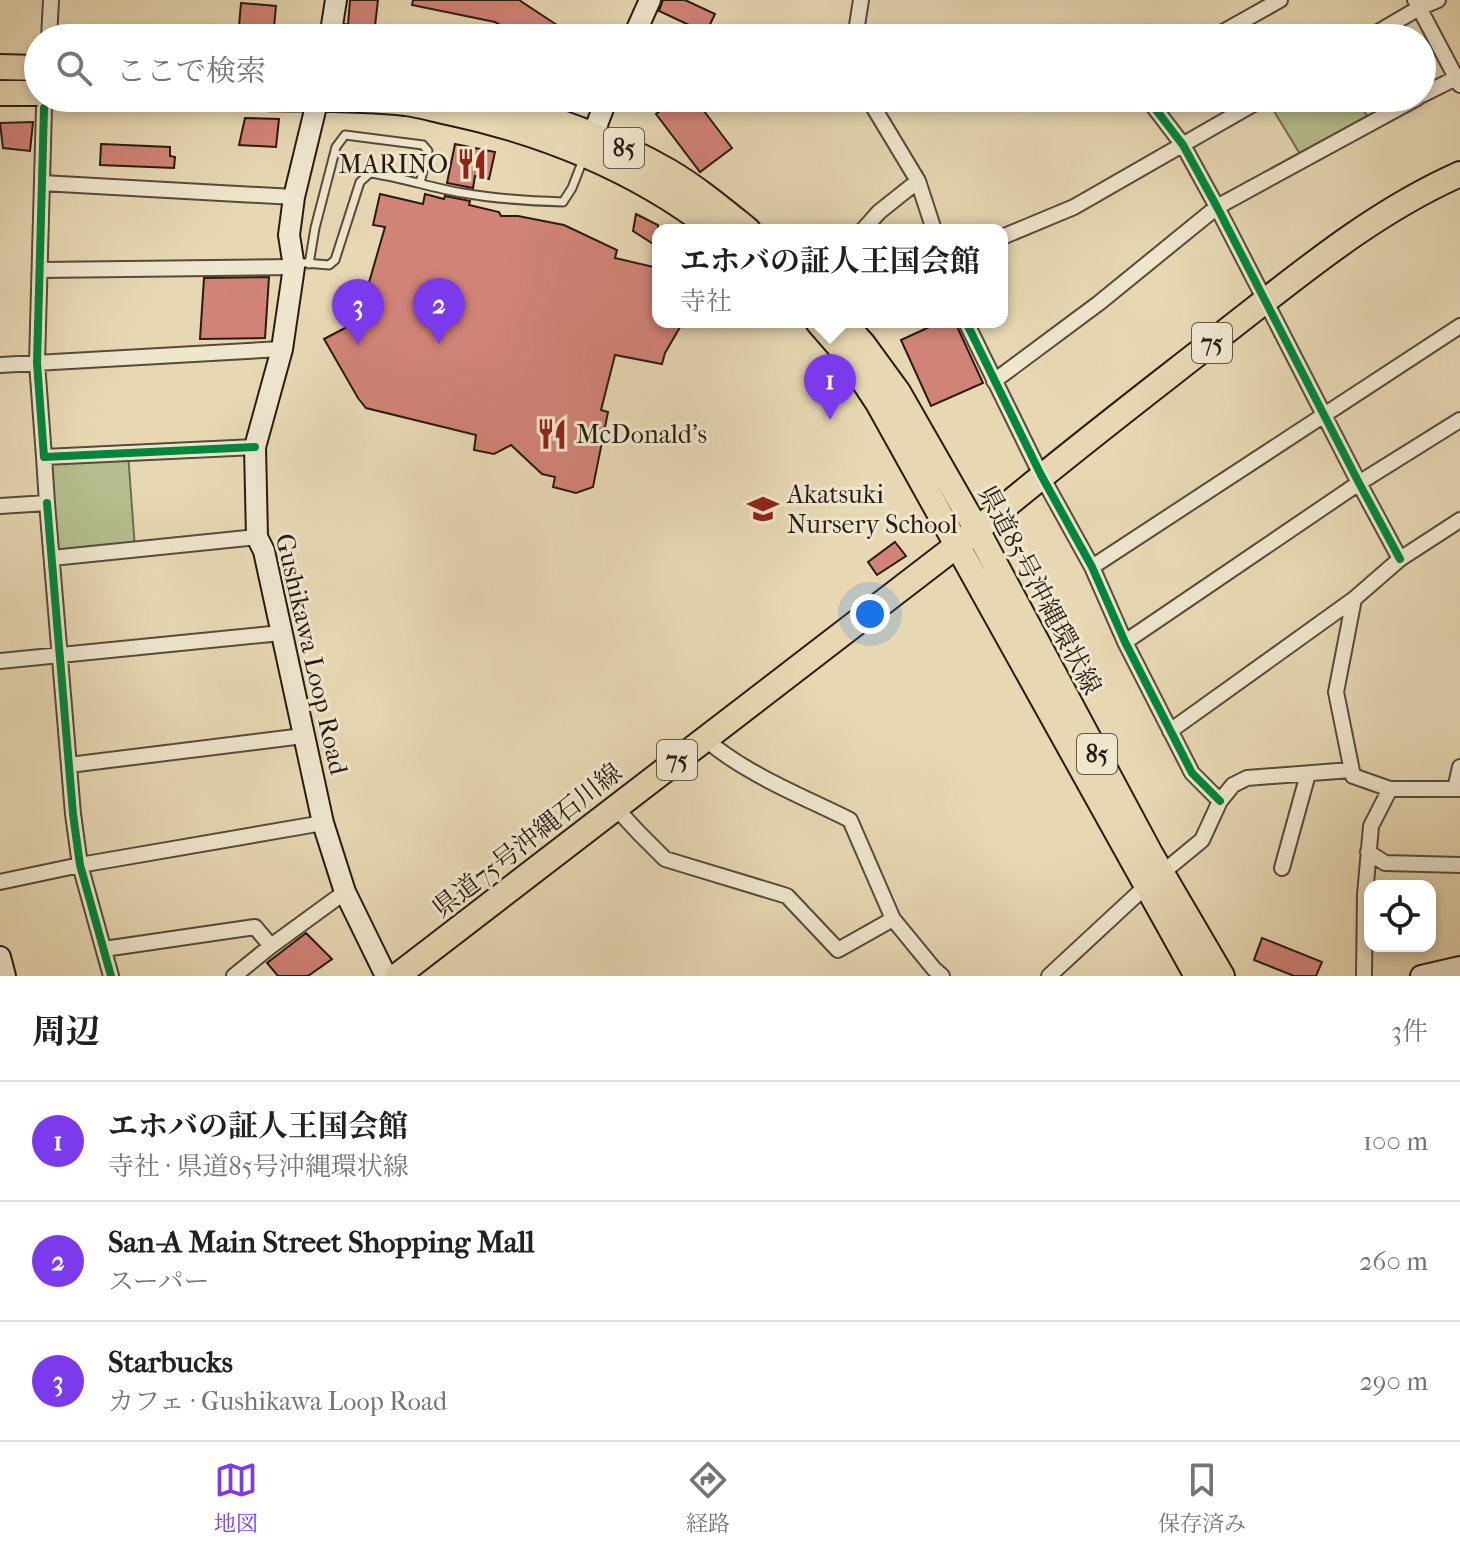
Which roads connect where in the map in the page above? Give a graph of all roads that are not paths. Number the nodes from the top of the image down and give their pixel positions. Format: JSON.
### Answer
{"nodes":[{"id":1,"x":51,"y":0,"type":"edge"},
{"id":2,"x":336,"y":0,"type":"edge"},
{"id":3,"x":650,"y":0,"type":"edge"},
{"id":4,"x":861,"y":0,"type":"edge"},
{"id":5,"x":1280,"y":0,"type":"edge"},
{"id":6,"x":1438,"y":0,"type":"edge"},
{"id":7,"x":1417,"y":4,"type":"edge"},
{"id":8,"x":50,"y":24,"type":"edge"},
{"id":9,"x":332,"y":24,"type":"edge"},
{"id":10,"x":639,"y":24,"type":"edge"},
{"id":11,"x":857,"y":24,"type":"edge"},
{"id":12,"x":1237,"y":24,"type":"edge"},
{"id":13,"x":1388,"y":24,"type":"edge"},
{"id":14,"x":1428,"y":24,"type":"edge"},
{"id":15,"x":1436,"y":38,"type":"edge"},
{"id":16,"x":0,"y":67,"type":"edge"},
{"id":17,"x":24,"y":68,"type":"edge"},
{"id":18,"x":1459,"y":79,"type":"edge"},
{"id":19,"x":1436,"y":89,"type":"edge"},
{"id":20,"x":0,"y":93,"type":"edge"},
{"id":21,"x":24,"y":98,"type":"edge"},
{"id":22,"x":41,"y":112,"type":"edge"},
{"id":23,"x":315,"y":112,"type":"edge"},
{"id":24,"x":449,"y":112,"type":"edge"},
{"id":25,"x":530,"y":112,"type":"edge"},
{"id":26,"x":602,"y":112,"type":"edge"},
{"id":27,"x":876,"y":112,"type":"edge"},
{"id":28,"x":1158,"y":112,"type":"edge"},
{"id":29,"x":1240,"y":112,"type":"edge"},
{"id":30,"x":1391,"y":112,"type":"edge"},
{"id":31,"x":589,"y":145,"type":"junction"},
{"id":32,"x":1183,"y":145,"type":"junction"},
{"id":33,"x":1460,"y":174,"type":"edge"},
{"id":34,"x":918,"y":181,"type":"junction"},
{"id":35,"x":42,"y":183,"type":"junction"},
{"id":36,"x":420,"y":183,"type":"junction"},
{"id":37,"x":294,"y":197,"type":"junction"},
{"id":38,"x":1217,"y":207,"type":"junction"},
{"id":39,"x":705,"y":224,"type":"edge"},
{"id":40,"x":741,"y":224,"type":"edge"},
{"id":41,"x":868,"y":224,"type":"edge"},
{"id":42,"x":932,"y":224,"type":"edge"},
{"id":43,"x":1008,"y":234,"type":"edge"},
{"id":44,"x":299,"y":264,"type":"junction"},
{"id":45,"x":40,"y":270,"type":"junction"},
{"id":46,"x":1265,"y":301,"type":"junction"},
{"id":47,"x":1460,"y":326,"type":"edge"},
{"id":48,"x":823,"y":328,"type":"edge"},
{"id":49,"x":848,"y":328,"type":"edge"},
{"id":50,"x":969,"y":328,"type":"edge"},
{"id":51,"x":282,"y":349,"type":"junction"},
{"id":52,"x":37,"y":363,"type":"junction"},
{"id":53,"x":0,"y":365,"type":"edge"},
{"id":54,"x":994,"y":381,"type":"junction"},
{"id":55,"x":1323,"y":414,"type":"junction"},
{"id":56,"x":1460,"y":420,"type":"edge"},
{"id":57,"x":255,"y":447,"type":"junction"},
{"id":58,"x":44,"y":457,"type":"junction"},
{"id":59,"x":1041,"y":475,"type":"junction"},
{"id":60,"x":1359,"y":483,"type":"junction"},
{"id":61,"x":47,"y":503,"type":"junction"},
{"id":62,"x":0,"y":506,"type":"edge"},
{"id":63,"x":1460,"y":520,"type":"edge"},
{"id":64,"x":977,"y":530,"type":"junction"},
{"id":65,"x":257,"y":537,"type":"junction"},
{"id":66,"x":957,"y":544,"type":"junction"},
{"id":67,"x":52,"y":558,"type":"junction"},
{"id":68,"x":1400,"y":559,"type":"junction"},
{"id":69,"x":1092,"y":567,"type":"junction"},
{"id":70,"x":1354,"y":599,"type":"junction"},
{"id":71,"x":281,"y":633,"type":"junction"},
{"id":72,"x":1125,"y":642,"type":"junction"},
{"id":73,"x":60,"y":655,"type":"junction"},
{"id":74,"x":0,"y":661,"type":"edge"},
{"id":75,"x":1170,"y":731,"type":"junction"},
{"id":76,"x":303,"y":736,"type":"junction"},
{"id":77,"x":704,"y":738,"type":"junction"},
{"id":78,"x":69,"y":765,"type":"junction"},
{"id":79,"x":1460,"y":767,"type":"edge"},
{"id":80,"x":1351,"y":770,"type":"junction"},
{"id":81,"x":1308,"y":774,"type":"junction"},
{"id":82,"x":1390,"y":789,"type":"junction"},
{"id":83,"x":1457,"y":789,"type":"edge"},
{"id":84,"x":1220,"y":801,"type":"junction"},
{"id":85,"x":615,"y":807,"type":"junction"},
{"id":86,"x":323,"y":823,"type":"junction"},
{"id":87,"x":1368,"y":852,"type":"junction"},
{"id":88,"x":80,"y":865,"type":"junction"},
{"id":89,"x":1460,"y":865,"type":"edge"},
{"id":90,"x":1282,"y":868,"type":"dead end"},
{"id":91,"x":1154,"y":880,"type":"junction"},
{"id":92,"x":0,"y":882,"type":"edge"},
{"id":93,"x":345,"y":892,"type":"junction"},
{"id":94,"x":893,"y":919,"type":"junction"},
{"id":95,"x":271,"y":946,"type":"junction"},
{"id":96,"x":104,"y":949,"type":"junction"},
{"id":97,"x":0,"y":957,"type":"edge"},
{"id":98,"x":1460,"y":967,"type":"edge"},
{"id":99,"x":934,"y":974,"type":"edge"},
{"id":100,"x":5,"y":976,"type":"edge"},
{"id":101,"x":111,"y":976,"type":"edge"},
{"id":102,"x":234,"y":976,"type":"edge"},
{"id":103,"x":386,"y":976,"type":"edge"},
{"id":104,"x":397,"y":976,"type":"edge"},
{"id":105,"x":1049,"y":976,"type":"edge"},
{"id":106,"x":1197,"y":976,"type":"edge"},
{"id":107,"x":1222,"y":976,"type":"edge"},
{"id":108,"x":1364,"y":976,"type":"edge"},
{"id":109,"x":1421,"y":976,"type":"edge"}],
"edges":[{"from":1,"to":8,"type":"street"},
{"from":2,"to":9,"type":"main road"},
{"from":3,"to":10,"type":"main road"},
{"from":4,"to":11,"type":"street"},
{"from":5,"to":12,"type":"street"},
{"from":6,"to":7,"type":"street"},
{"from":7,"to":13,"type":"street"},
{"from":7,"to":14,"type":"street"},
{"from":15,"to":18,"type":"street"},
{"from":16,"to":17,"type":"main road"},
{"from":18,"to":19,"type":"street"},
{"from":20,"to":21,"type":"main road"},
{"from":22,"to":35,"type":"street"},
{"from":23,"to":37,"type":"main road","name":"Gushikawa Loop Road"},
{"from":24,"to":31,"type":"main road","number":"85"},
{"from":25,"to":31,"type":"main road","number":"85"},
{"from":26,"to":31,"type":"main road"},
{"from":27,"to":34,"type":"street"},
{"from":28,"to":32,"type":"street"},
{"from":29,"to":32,"type":"street"},
{"from":30,"to":38,"type":"street"},
{"from":31,"to":36,"type":"lane"},
{"from":31,"to":39,"type":"main road","number":"85"},
{"from":31,"to":40,"type":"main road","number":"85"},
{"from":32,"to":38,"type":"street"},
{"from":32,"to":43,"type":"street"},
{"from":33,"to":46,"type":"main road","name":"県道75号沖縄石川線","number":"75"},
{"from":34,"to":41,"type":"street"},
{"from":34,"to":42,"type":"street"},
{"from":35,"to":37,"type":"street"},
{"from":35,"to":45,"type":"street"},
{"from":36,"to":44,"type":"lane"},
{"from":36,"to":44,"type":"lane"},
{"from":37,"to":44,"type":"main road","name":"Gushikawa Loop Road"},
{"from":38,"to":46,"type":"street"},
{"from":38,"to":54,"type":"street"},
{"from":44,"to":45,"type":"street"},
{"from":44,"to":51,"type":"main road","name":"Gushikawa Loop Road"},
{"from":45,"to":52,"type":"street"},
{"from":46,"to":55,"type":"street"},
{"from":46,"to":59,"type":"main road","name":"県道75号沖縄石川線","number":"75"},
{"from":47,"to":55,"type":"street"},
{"from":48,"to":66,"type":"main road","name":"県道85号沖縄環状線","number":"85"},
{"from":49,"to":64,"type":"main road","name":"県道85号沖縄環状線","number":"85"},
{"from":50,"to":54,"type":"street"},
{"from":51,"to":52,"type":"street"},
{"from":51,"to":57,"type":"main road","name":"Gushikawa Loop Road"},
{"from":52,"to":53,"type":"street"},
{"from":52,"to":58,"type":"street"},
{"from":54,"to":59,"type":"street"},
{"from":55,"to":60,"type":"street"},
{"from":55,"to":69,"type":"street"},
{"from":56,"to":60,"type":"street"},
{"from":57,"to":58,"type":"street"},
{"from":57,"to":65,"type":"main road","name":"Gushikawa Loop Road"},
{"from":58,"to":61,"type":"street"},
{"from":59,"to":64,"type":"main road","name":"県道75号沖縄石川線","number":"75"},
{"from":59,"to":69,"type":"street"},
{"from":60,"to":68,"type":"street"},
{"from":60,"to":72,"type":"street"},
{"from":61,"to":62,"type":"street"},
{"from":61,"to":67,"type":"street"},
{"from":63,"to":68,"type":"street"},
{"from":64,"to":66,"type":"main road","name":"県道75号沖縄石川線","number":"75"},
{"from":64,"to":91,"type":"main road","name":"県道85号沖縄環状線","number":"85"},
{"from":65,"to":67,"type":"street"},
{"from":65,"to":71,"type":"main road","name":"Gushikawa Loop Road"},
{"from":66,"to":77,"type":"main road","name":"県道75号沖縄石川線","number":"75"},
{"from":66,"to":91,"type":"main road","name":"県道85号沖縄環状線","number":"85"},
{"from":67,"to":73,"type":"street"},
{"from":68,"to":70,"type":"street"},
{"from":69,"to":72,"type":"street"},
{"from":70,"to":75,"type":"street"},
{"from":70,"to":80,"type":"street"},
{"from":71,"to":73,"type":"street"},
{"from":71,"to":76,"type":"main road","name":"Gushikawa Loop Road"},
{"from":72,"to":75,"type":"street"},
{"from":73,"to":74,"type":"street"},
{"from":73,"to":78,"type":"street"},
{"from":75,"to":84,"type":"street"},
{"from":76,"to":78,"type":"street"},
{"from":76,"to":86,"type":"main road","name":"Gushikawa Loop Road"},
{"from":77,"to":85,"type":"main road","name":"県道75号沖縄石川線","number":"75"},
{"from":77,"to":94,"type":"street"},
{"from":78,"to":88,"type":"street"},
{"from":79,"to":83,"type":"street"},
{"from":80,"to":81,"type":"street"},
{"from":80,"to":82,"type":"street"},
{"from":81,"to":84,"type":"street"},
{"from":81,"to":90,"type":"street"},
{"from":82,"to":83,"type":"street"},
{"from":82,"to":87,"type":"street"},
{"from":84,"to":91,"type":"street"},
{"from":85,"to":94,"type":"street"},
{"from":85,"to":104,"type":"main road","name":"県道75号沖縄石川線","number":"75"},
{"from":86,"to":88,"type":"street"},
{"from":86,"to":93,"type":"main road","name":"Gushikawa Loop Road"},
{"from":87,"to":89,"type":"street"},
{"from":87,"to":108,"type":"street"},
{"from":88,"to":92,"type":"street"},
{"from":88,"to":96,"type":"street"},
{"from":91,"to":105,"type":"street"},
{"from":91,"to":106,"type":"main road","name":"県道85号沖縄環状線","number":"85"},
{"from":91,"to":107,"type":"main road","name":"県道85号沖縄環状線","number":"85"},
{"from":93,"to":95,"type":"street"},
{"from":93,"to":103,"type":"main road","name":"Gushikawa Loop Road"},
{"from":94,"to":99,"type":"street"},
{"from":95,"to":96,"type":"street"},
{"from":95,"to":102,"type":"street"},
{"from":96,"to":101,"type":"street"},
{"from":97,"to":100,"type":"main road"},
{"from":98,"to":109,"type":"main road"}]}
